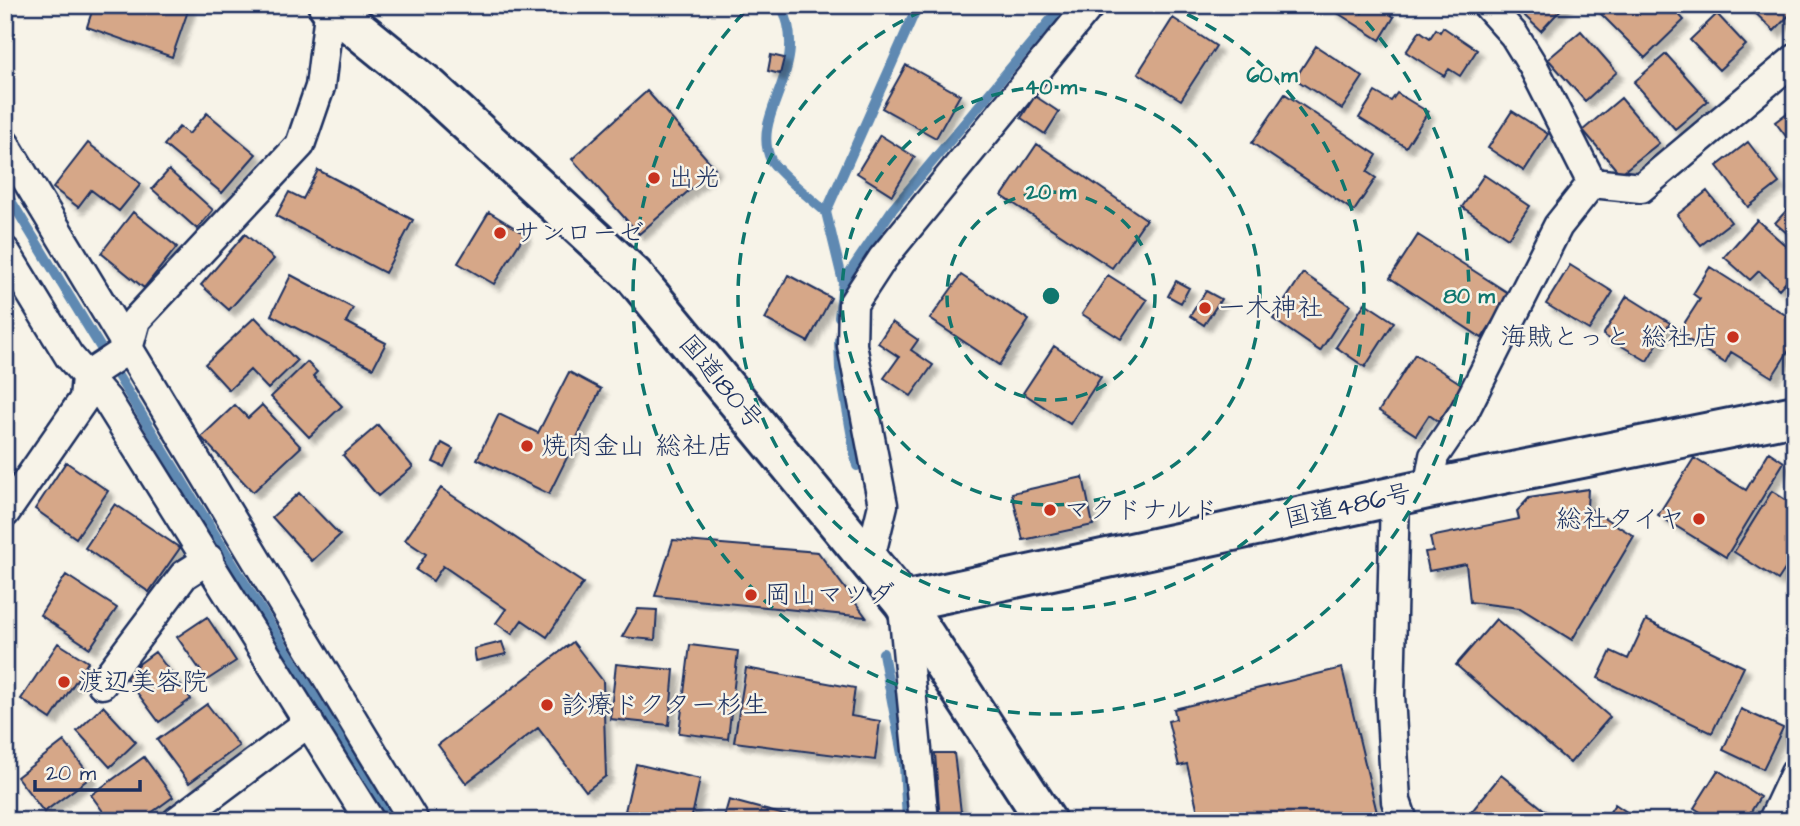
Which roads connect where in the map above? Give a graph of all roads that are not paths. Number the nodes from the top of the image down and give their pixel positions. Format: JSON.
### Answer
{"nodes":[{"id":1,"x":1090,"y":5,"type":"edge"},
{"id":2,"x":1487,"y":5,"type":"edge"},
{"id":3,"x":329,"y":6,"type":"edge"},
{"id":4,"x":1795,"y":59,"type":"edge"},
{"id":5,"x":5,"y":144,"type":"edge"},
{"id":6,"x":1592,"y":183,"type":"junction"},
{"id":7,"x":5,"y":251,"type":"edge"},
{"id":8,"x":109,"y":361,"type":"junction"},
{"id":9,"x":1795,"y":415,"type":"edge"},
{"id":10,"x":1412,"y":492,"type":"junction"},
{"id":11,"x":5,"y":513,"type":"edge"},
{"id":12,"x":209,"y":559,"type":"junction"},
{"id":13,"x":869,"y":562,"type":"junction"},
{"id":14,"x":903,"y":602,"type":"junction"},
{"id":15,"x":102,"y":684,"type":"dead end"},
{"id":16,"x":309,"y":722,"type":"junction"},
{"id":17,"x":1795,"y":773,"type":"edge"},
{"id":18,"x":359,"y":815,"type":"edge"},
{"id":19,"x":1774,"y":817,"type":"dead end"},
{"id":20,"x":177,"y":821,"type":"edge"},
{"id":21,"x":414,"y":821,"type":"edge"},
{"id":22,"x":924,"y":821,"type":"edge"},
{"id":23,"x":1046,"y":821,"type":"edge"},
{"id":24,"x":1403,"y":821,"type":"edge"}],
"edges":[{"from":1,"to":13,"type":"street"},
{"from":2,"to":6,"type":"street"},
{"from":3,"to":8,"type":"street"},
{"from":3,"to":13,"type":"highway","name":"国道180号"},
{"from":4,"to":6,"type":"street"},
{"from":5,"to":8,"type":"street"},
{"from":6,"to":10,"type":"street"},
{"from":7,"to":8,"type":"street"},
{"from":8,"to":11,"type":"street"},
{"from":8,"to":12,"type":"street"},
{"from":8,"to":21,"type":"street"},
{"from":9,"to":10,"type":"highway","name":"国道486号"},
{"from":10,"to":14,"type":"highway","name":"国道486号"},
{"from":10,"to":24,"type":"street"},
{"from":12,"to":15,"type":"street"},
{"from":12,"to":16,"type":"street"},
{"from":13,"to":14,"type":"highway","name":"国道180号"},
{"from":14,"to":22,"type":"street"},
{"from":14,"to":23,"type":"highway","name":"国道180号"},
{"from":16,"to":18,"type":"street"},
{"from":16,"to":20,"type":"street"},
{"from":17,"to":19,"type":"street"}]}
